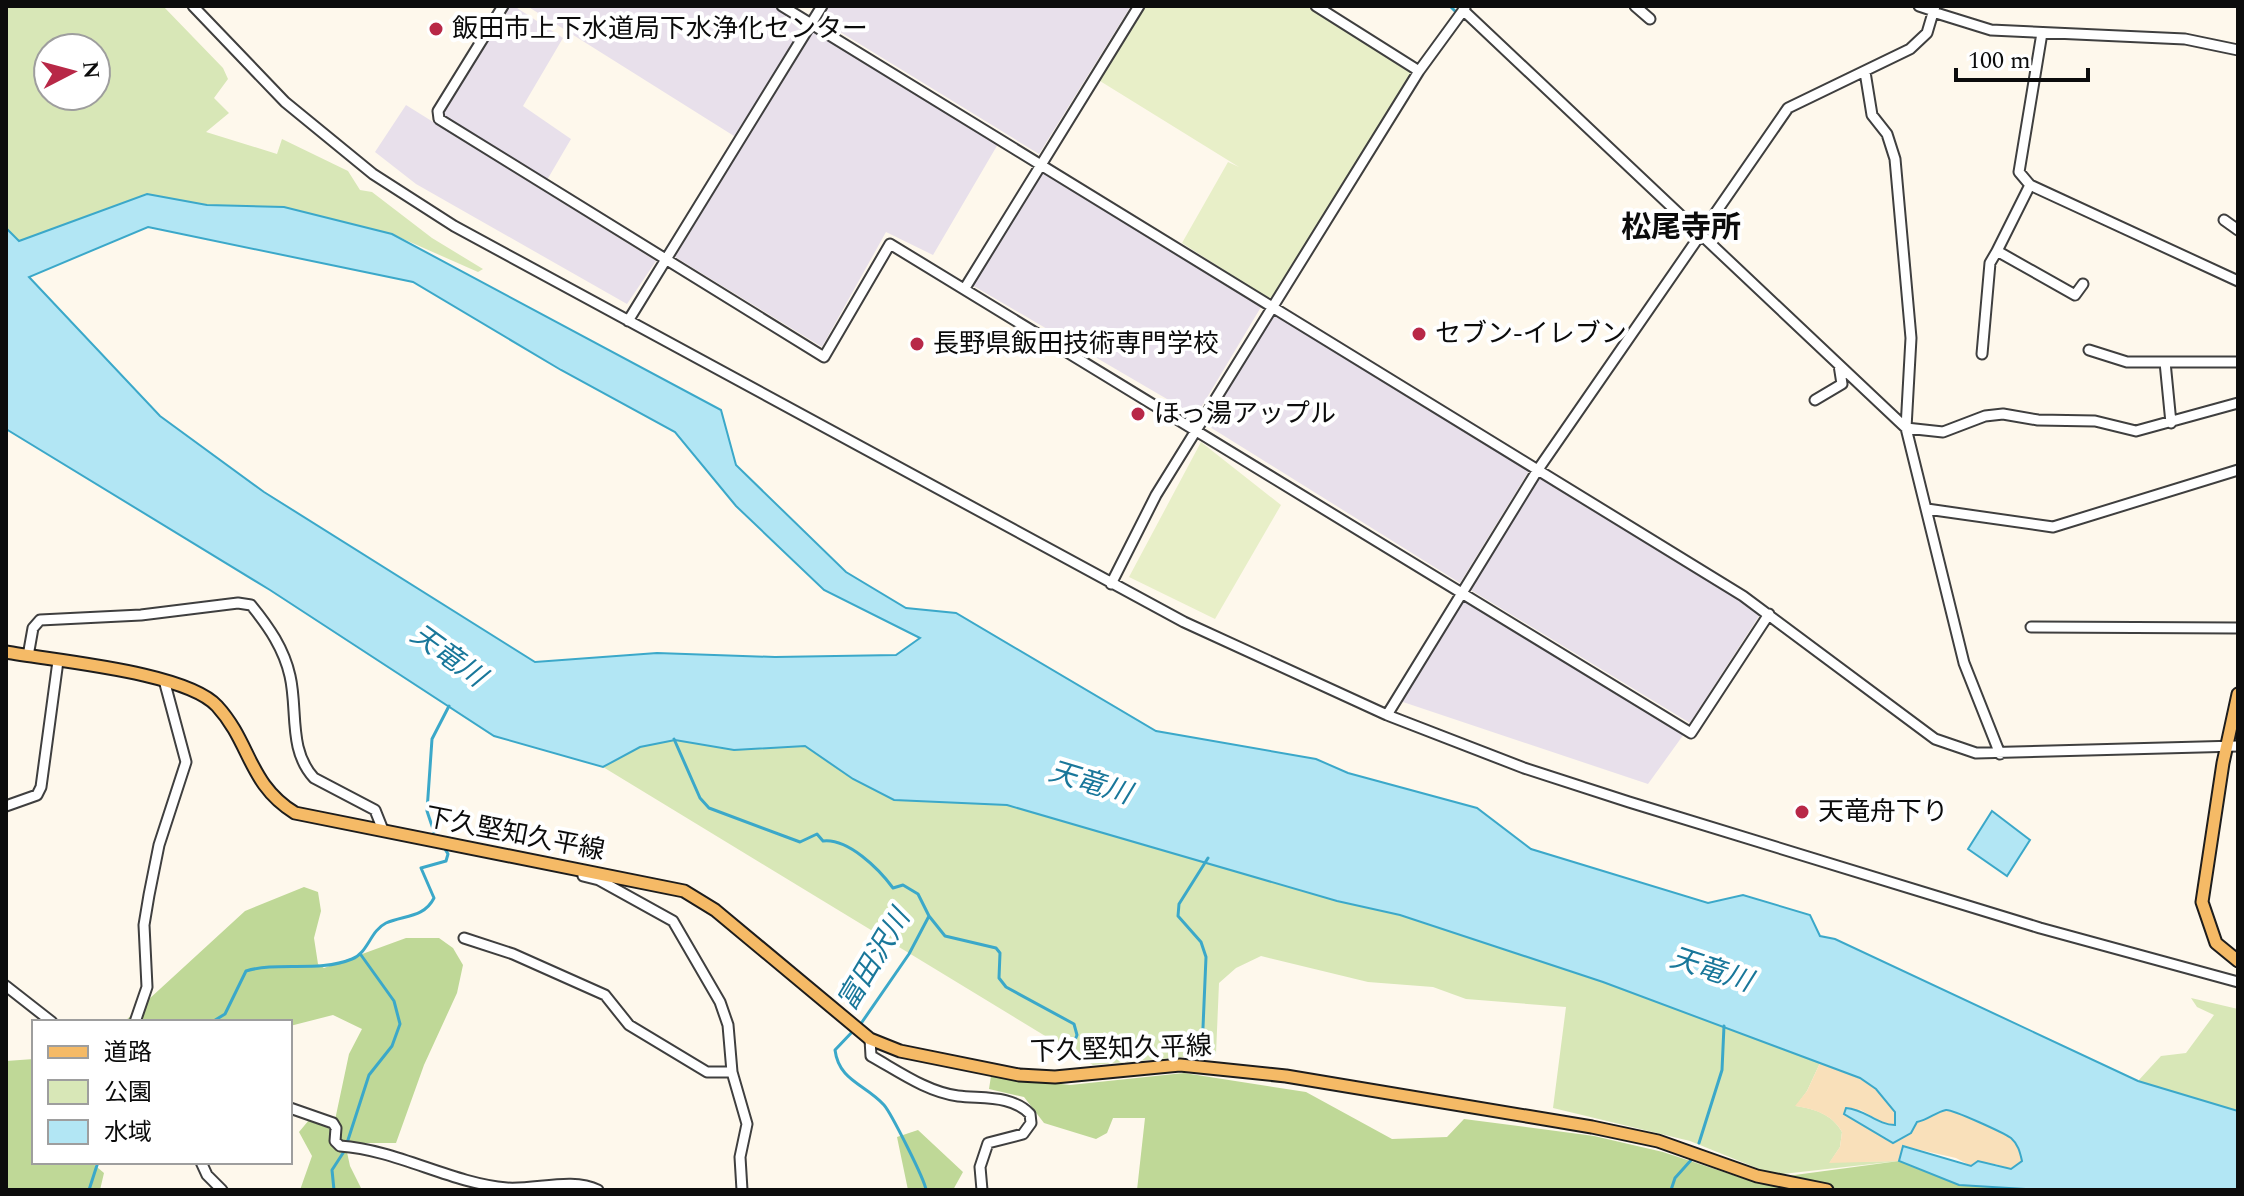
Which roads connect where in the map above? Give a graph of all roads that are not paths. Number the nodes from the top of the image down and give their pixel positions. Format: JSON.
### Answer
{"nodes":[{"id":1,"x":193,"y":6,"type":"edge"},
{"id":2,"x":503,"y":6,"type":"edge"},
{"id":3,"x":782,"y":6,"type":"edge"},
{"id":4,"x":822,"y":6,"type":"edge"},
{"id":5,"x":1139,"y":6,"type":"edge"},
{"id":6,"x":1316,"y":6,"type":"edge"},
{"id":7,"x":1635,"y":6,"type":"edge"},
{"id":8,"x":1919,"y":6,"type":"edge"},
{"id":9,"x":1464,"y":8,"type":"edge"},
{"id":10,"x":1934,"y":10,"type":"edge"},
{"id":11,"x":1650,"y":19,"type":"dead end"},
{"id":12,"x":811,"y":24,"type":"junction"},
{"id":13,"x":2042,"y":33,"type":"junction"},
{"id":14,"x":2238,"y":50,"type":"edge"},
{"id":15,"x":1419,"y":71,"type":"junction"},
{"id":16,"x":1865,"y":72,"type":"junction"},
{"id":17,"x":1041,"y":164,"type":"junction"},
{"id":18,"x":2030,"y":185,"type":"junction"},
{"id":19,"x":2224,"y":220,"type":"dead end"},
{"id":20,"x":2238,"y":230,"type":"edge"},
{"id":21,"x":1701,"y":235,"type":"junction"},
{"id":22,"x":1997,"y":251,"type":"junction"},
{"id":23,"x":665,"y":259,"type":"junction"},
{"id":24,"x":2238,"y":281,"type":"edge"},
{"id":25,"x":2083,"y":284,"type":"dead end"},
{"id":26,"x":965,"y":288,"type":"junction"},
{"id":27,"x":1273,"y":307,"type":"junction"},
{"id":28,"x":628,"y":321,"type":"junction"},
{"id":29,"x":2089,"y":350,"type":"dead end"},
{"id":30,"x":1982,"y":354,"type":"dead end"},
{"id":31,"x":2165,"y":362,"type":"junction"},
{"id":32,"x":2238,"y":362,"type":"edge"},
{"id":33,"x":1839,"y":365,"type":"junction"},
{"id":34,"x":1815,"y":400,"type":"dead end"},
{"id":35,"x":2238,"y":403,"type":"edge"},
{"id":36,"x":2171,"y":423,"type":"junction"},
{"id":37,"x":1906,"y":428,"type":"junction"},
{"id":38,"x":1197,"y":429,"type":"junction"},
{"id":39,"x":2238,"y":470,"type":"edge"},
{"id":40,"x":1537,"y":471,"type":"junction"},
{"id":41,"x":1927,"y":509,"type":"junction"},
{"id":42,"x":1111,"y":584,"type":"junction"},
{"id":43,"x":1460,"y":594,"type":"junction"},
{"id":44,"x":1769,"y":614,"type":"junction"},
{"id":45,"x":2031,"y":627,"type":"dead end"},
{"id":46,"x":2238,"y":628,"type":"edge"},
{"id":47,"x":6,"y":652,"type":"edge"},
{"id":48,"x":28,"y":656,"type":"junction"},
{"id":49,"x":58,"y":661,"type":"junction"},
{"id":50,"x":164,"y":680,"type":"junction"},
{"id":51,"x":2238,"y":694,"type":"edge"},
{"id":52,"x":1387,"y":715,"type":"junction"},
{"id":53,"x":2233,"y":746,"type":"edge"},
{"id":54,"x":2000,"y":754,"type":"junction"},
{"id":55,"x":6,"y":806,"type":"edge"},
{"id":56,"x":383,"y":830,"type":"junction"},
{"id":57,"x":567,"y":865,"type":"junction"},
{"id":58,"x":464,"y":938,"type":"dead end"},
{"id":59,"x":2238,"y":961,"type":"edge"},
{"id":60,"x":2238,"y":982,"type":"edge"},
{"id":61,"x":6,"y":986,"type":"edge"},
{"id":62,"x":49,"y":1020,"type":"edge"},
{"id":63,"x":136,"y":1020,"type":"edge"},
{"id":64,"x":866,"y":1036,"type":"junction"},
{"id":65,"x":732,"y":1072,"type":"junction"},
{"id":66,"x":292,"y":1109,"type":"edge"},
{"id":67,"x":202,"y":1164,"type":"edge"},
{"id":68,"x":222,"y":1190,"type":"edge"},
{"id":69,"x":598,"y":1190,"type":"edge"},
{"id":70,"x":742,"y":1190,"type":"edge"},
{"id":71,"x":982,"y":1190,"type":"edge"},
{"id":72,"x":1827,"y":1190,"type":"edge"}],
"edges":[{"from":1,"to":28,"type":"street"},
{"from":2,"to":23,"type":"street"},
{"from":3,"to":12,"type":"street"},
{"from":4,"to":12,"type":"street"},
{"from":5,"to":17,"type":"street"},
{"from":6,"to":15,"type":"street"},
{"from":7,"to":11,"type":"street"},
{"from":8,"to":10,"type":"street"},
{"from":9,"to":15,"type":"street"},
{"from":9,"to":21,"type":"street"},
{"from":10,"to":13,"type":"street"},
{"from":10,"to":16,"type":"street"},
{"from":12,"to":17,"type":"street"},
{"from":12,"to":23,"type":"street"},
{"from":13,"to":14,"type":"street"},
{"from":13,"to":18,"type":"street"},
{"from":15,"to":27,"type":"street"},
{"from":16,"to":21,"type":"street"},
{"from":16,"to":37,"type":"street"},
{"from":17,"to":26,"type":"street"},
{"from":17,"to":27,"type":"street"},
{"from":18,"to":22,"type":"street"},
{"from":18,"to":24,"type":"street"},
{"from":19,"to":20,"type":"street"},
{"from":21,"to":33,"type":"street"},
{"from":21,"to":40,"type":"street"},
{"from":22,"to":25,"type":"street"},
{"from":22,"to":30,"type":"street"},
{"from":23,"to":26,"type":"street"},
{"from":23,"to":28,"type":"street"},
{"from":26,"to":38,"type":"street"},
{"from":27,"to":38,"type":"street"},
{"from":27,"to":40,"type":"street"},
{"from":28,"to":42,"type":"street"},
{"from":29,"to":31,"type":"street"},
{"from":31,"to":32,"type":"street"},
{"from":31,"to":36,"type":"street"},
{"from":33,"to":34,"type":"street"},
{"from":33,"to":37,"type":"street"},
{"from":35,"to":36,"type":"street"},
{"from":36,"to":37,"type":"street"},
{"from":37,"to":41,"type":"street"},
{"from":38,"to":42,"type":"street"},
{"from":38,"to":43,"type":"street"},
{"from":39,"to":41,"type":"street"},
{"from":40,"to":43,"type":"street"},
{"from":40,"to":44,"type":"street"},
{"from":41,"to":54,"type":"street"},
{"from":42,"to":52,"type":"street"},
{"from":43,"to":44,"type":"street"},
{"from":43,"to":52,"type":"street"},
{"from":44,"to":54,"type":"street"},
{"from":45,"to":46,"type":"street"},
{"from":47,"to":48,"type":"main road","name":"下久堅知久平線"},
{"from":48,"to":49,"type":"main road","name":"下久堅知久平線"},
{"from":48,"to":56,"type":"street"},
{"from":49,"to":50,"type":"main road","name":"下久堅知久平線"},
{"from":49,"to":55,"type":"street"},
{"from":50,"to":56,"type":"main road","name":"下久堅知久平線"},
{"from":50,"to":63,"type":"street"},
{"from":51,"to":53,"type":"main road"},
{"from":52,"to":60,"type":"street"},
{"from":53,"to":54,"type":"street"},
{"from":53,"to":59,"type":"main road"},
{"from":56,"to":57,"type":"main road","name":"下久堅知久平線"},
{"from":57,"to":64,"type":"main road","name":"下久堅知久平線"},
{"from":57,"to":65,"type":"street"},
{"from":58,"to":65,"type":"street"},
{"from":61,"to":62,"type":"street"},
{"from":64,"to":71,"type":"street"},
{"from":64,"to":72,"type":"main road","name":"下久堅知久平線"},
{"from":65,"to":70,"type":"street"},
{"from":66,"to":69,"type":"street"},
{"from":67,"to":68,"type":"street"}]}
